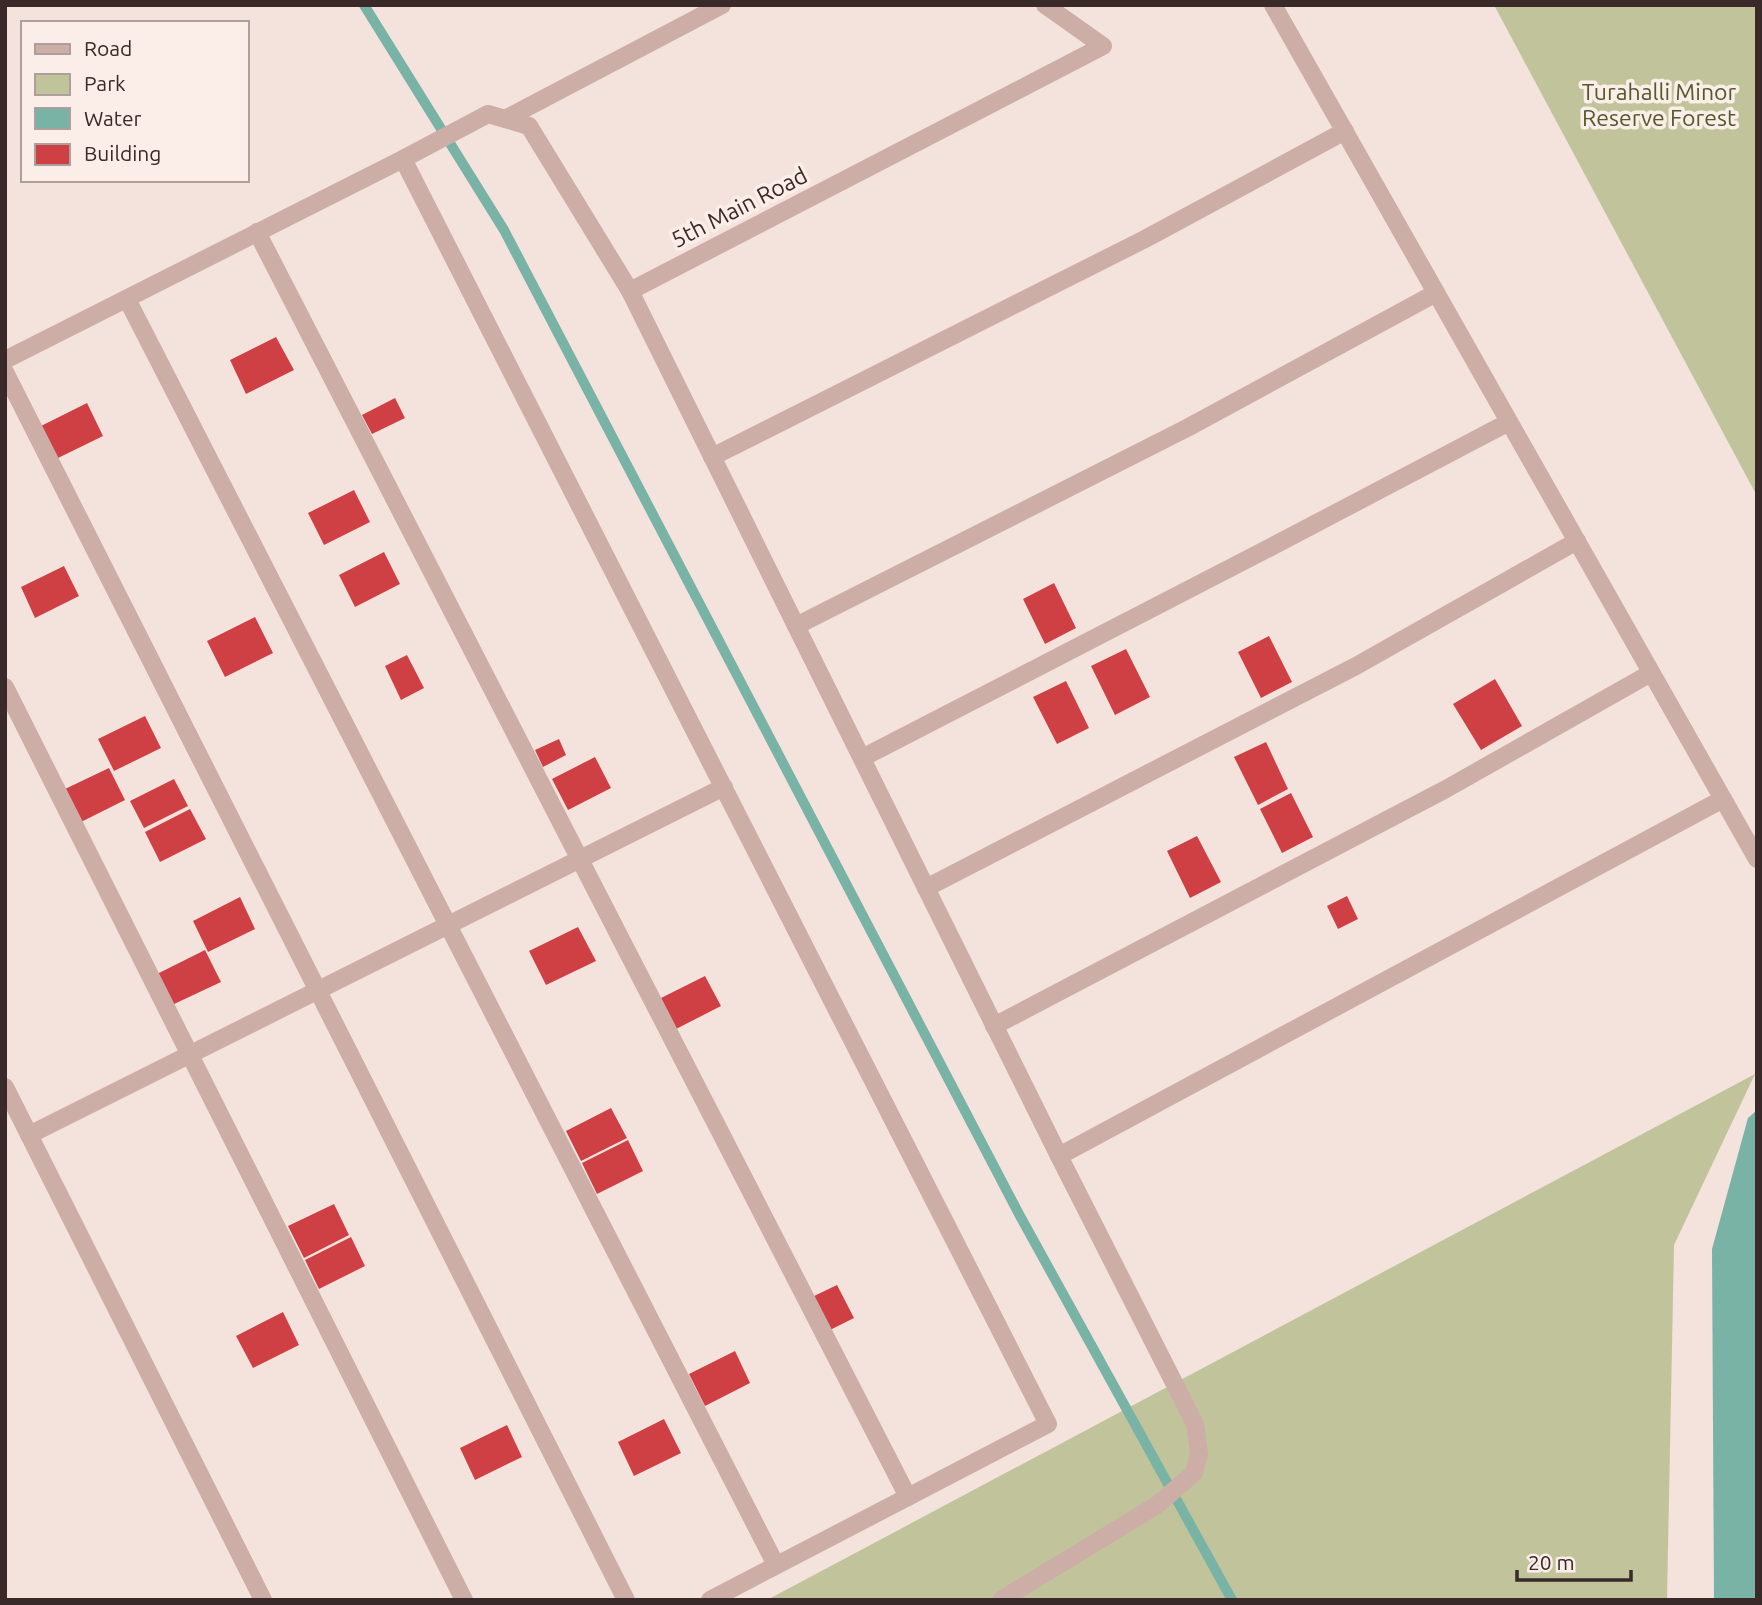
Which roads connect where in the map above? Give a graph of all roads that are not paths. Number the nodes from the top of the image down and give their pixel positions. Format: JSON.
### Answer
{"nodes":[{"id":1,"x":722,"y":5,"type":"edge"},
{"id":2,"x":1045,"y":5,"type":"edge"},
{"id":3,"x":1273,"y":5,"type":"edge"},
{"id":4,"x":497,"y":116,"type":"junction"},
{"id":5,"x":1345,"y":131,"type":"junction"},
{"id":6,"x":408,"y":156,"type":"junction"},
{"id":7,"x":257,"y":232,"type":"junction"},
{"id":8,"x":629,"y":291,"type":"junction"},
{"id":9,"x":1436,"y":293,"type":"junction"},
{"id":10,"x":127,"y":299,"type":"junction"},
{"id":11,"x":5,"y":360,"type":"edge"},
{"id":12,"x":5,"y":372,"type":"edge"},
{"id":13,"x":1509,"y":422,"type":"junction"},
{"id":14,"x":712,"y":457,"type":"junction"},
{"id":15,"x":1577,"y":541,"type":"junction"},
{"id":16,"x":796,"y":626,"type":"junction"},
{"id":17,"x":1651,"y":673,"type":"junction"},
{"id":18,"x":5,"y":687,"type":"edge"},
{"id":19,"x":862,"y":758,"type":"junction"},
{"id":20,"x":724,"y":787,"type":"junction"},
{"id":21,"x":1723,"y":800,"type":"junction"},
{"id":22,"x":581,"y":859,"type":"junction"},
{"id":23,"x":1757,"y":859,"type":"edge"},
{"id":24,"x":926,"y":888,"type":"junction"},
{"id":25,"x":448,"y":925,"type":"junction"},
{"id":26,"x":318,"y":990,"type":"junction"},
{"id":27,"x":994,"y":1026,"type":"junction"},
{"id":28,"x":190,"y":1054,"type":"junction"},
{"id":29,"x":5,"y":1087,"type":"edge"},
{"id":30,"x":29,"y":1135,"type":"junction"},
{"id":31,"x":1059,"y":1156,"type":"junction"},
{"id":32,"x":908,"y":1497,"type":"junction"},
{"id":33,"x":776,"y":1565,"type":"junction"},
{"id":34,"x":263,"y":1600,"type":"edge"},
{"id":35,"x":464,"y":1600,"type":"edge"},
{"id":36,"x":626,"y":1600,"type":"edge"},
{"id":37,"x":710,"y":1600,"type":"edge"},
{"id":38,"x":1001,"y":1600,"type":"edge"}],
"edges":[{"from":1,"to":4,"type":"street"},
{"from":2,"to":8,"type":"street","name":"5th Main Road"},
{"from":3,"to":5,"type":"street"},
{"from":4,"to":6,"type":"street"},
{"from":4,"to":8,"type":"street"},
{"from":5,"to":9,"type":"street"},
{"from":5,"to":14,"type":"street"},
{"from":6,"to":7,"type":"street"},
{"from":6,"to":20,"type":"street"},
{"from":7,"to":10,"type":"street"},
{"from":7,"to":22,"type":"street"},
{"from":8,"to":14,"type":"street"},
{"from":9,"to":13,"type":"street"},
{"from":9,"to":16,"type":"street"},
{"from":10,"to":11,"type":"street"},
{"from":10,"to":25,"type":"street"},
{"from":12,"to":26,"type":"street"},
{"from":13,"to":15,"type":"street"},
{"from":13,"to":19,"type":"street"},
{"from":14,"to":16,"type":"street"},
{"from":15,"to":17,"type":"street"},
{"from":15,"to":24,"type":"street"},
{"from":16,"to":19,"type":"street"},
{"from":17,"to":21,"type":"street"},
{"from":17,"to":27,"type":"street"},
{"from":18,"to":28,"type":"street"},
{"from":19,"to":24,"type":"street"},
{"from":20,"to":22,"type":"street"},
{"from":20,"to":32,"type":"street"},
{"from":21,"to":23,"type":"street"},
{"from":21,"to":31,"type":"street"},
{"from":22,"to":25,"type":"street"},
{"from":22,"to":32,"type":"street"},
{"from":24,"to":27,"type":"street"},
{"from":25,"to":26,"type":"street"},
{"from":25,"to":33,"type":"street"},
{"from":26,"to":28,"type":"street"},
{"from":26,"to":36,"type":"street"},
{"from":27,"to":31,"type":"street"},
{"from":28,"to":30,"type":"street"},
{"from":28,"to":35,"type":"street"},
{"from":29,"to":30,"type":"street"},
{"from":30,"to":34,"type":"street"},
{"from":31,"to":38,"type":"street"},
{"from":32,"to":33,"type":"street"},
{"from":33,"to":37,"type":"street"}]}
